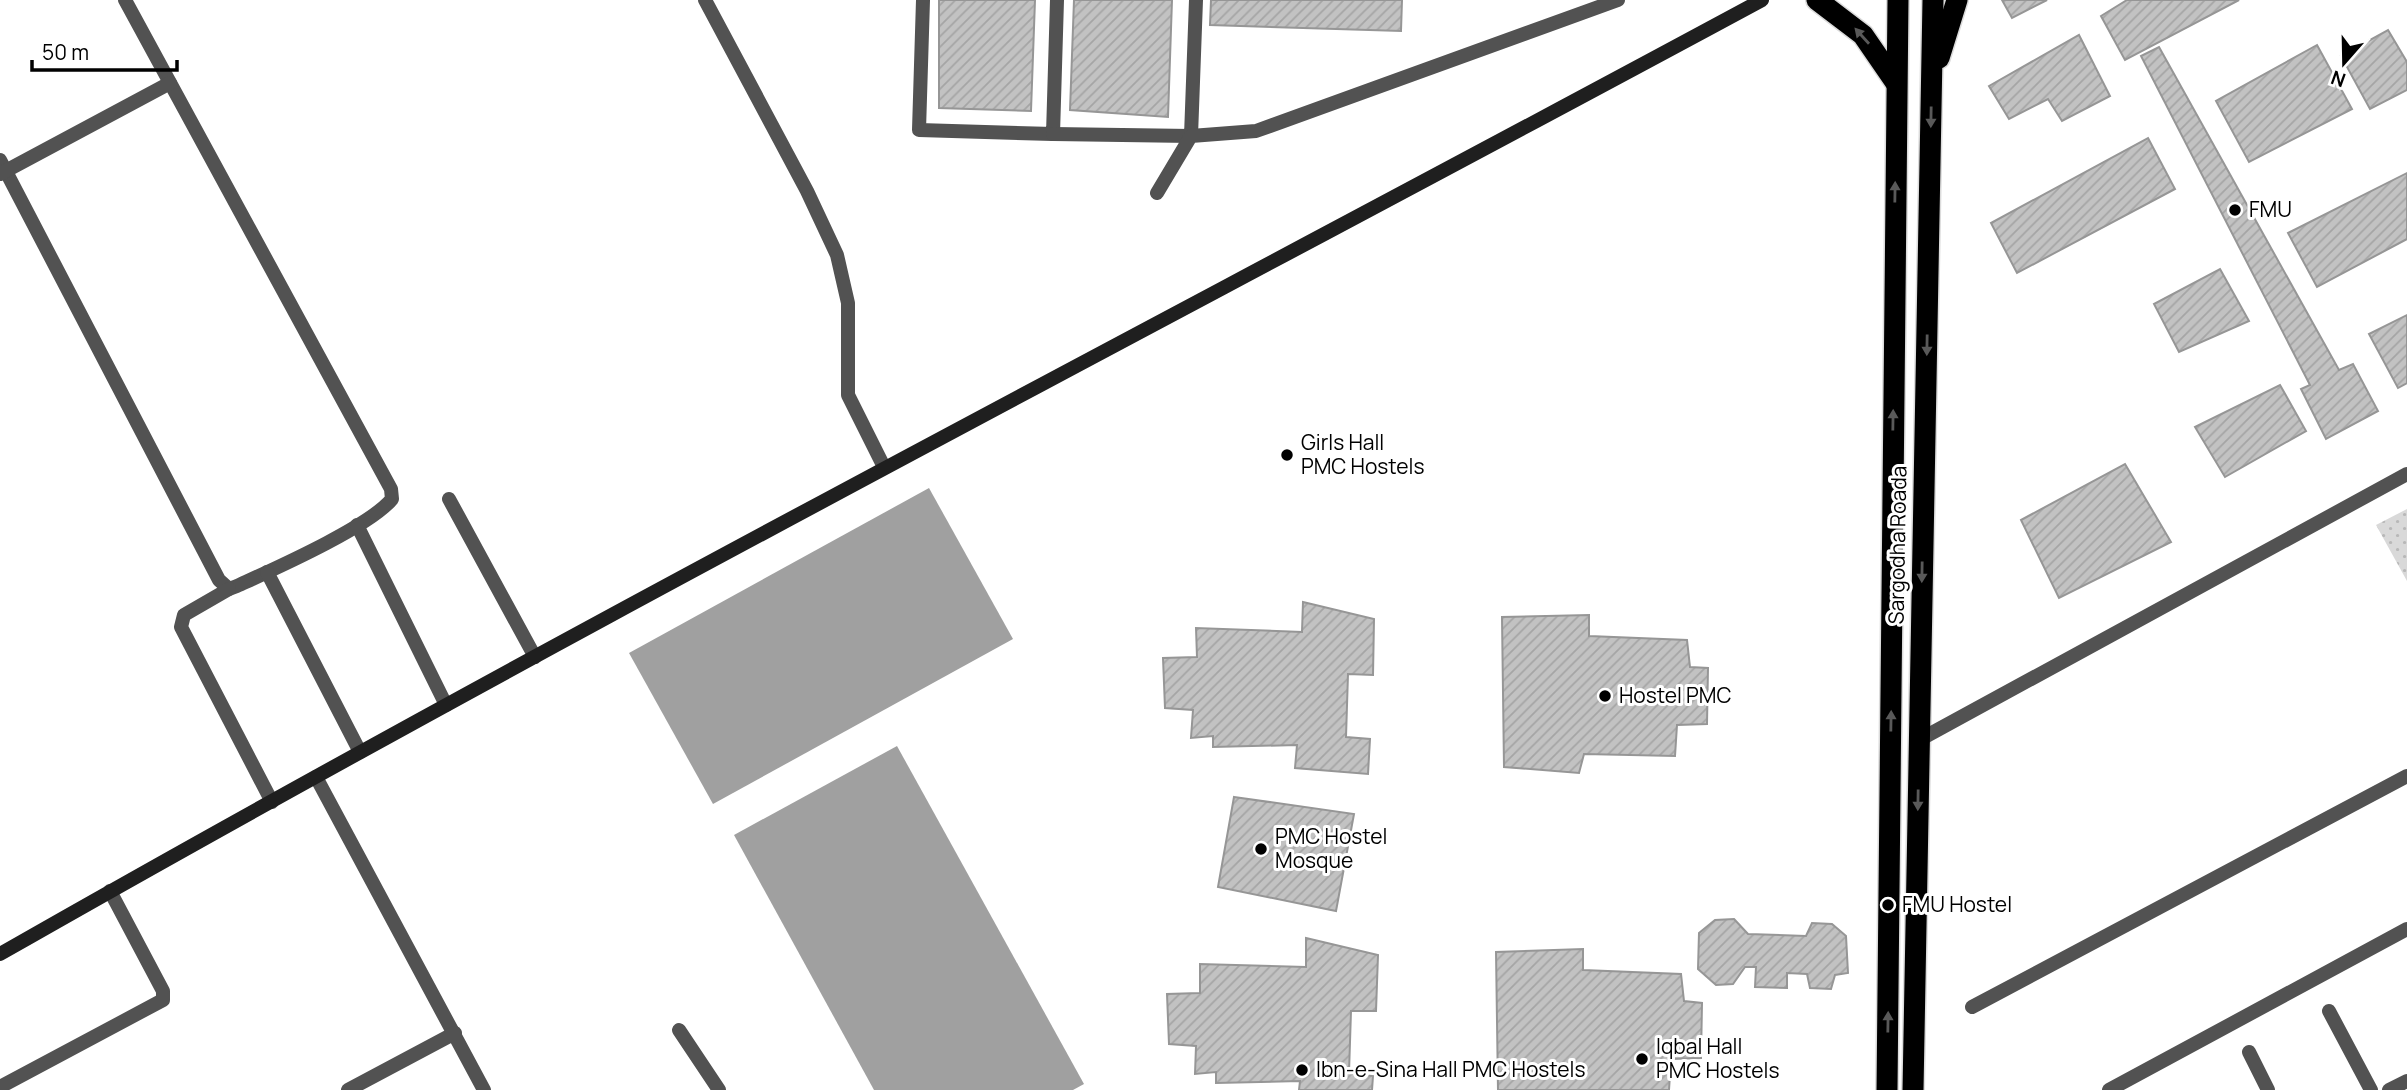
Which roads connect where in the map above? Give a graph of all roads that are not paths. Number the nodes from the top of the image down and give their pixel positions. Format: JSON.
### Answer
{"nodes":[{"id":1,"x":125,"y":0,"type":"edge"},
{"id":2,"x":705,"y":0,"type":"edge"},
{"id":3,"x":923,"y":0,"type":"edge"},
{"id":4,"x":1057,"y":0,"type":"edge"},
{"id":5,"x":1196,"y":0,"type":"edge"},
{"id":6,"x":1618,"y":0,"type":"edge"},
{"id":7,"x":1762,"y":0,"type":"edge"},
{"id":8,"x":1817,"y":0,"type":"edge"},
{"id":9,"x":1898,"y":0,"type":"edge"},
{"id":10,"x":1933,"y":0,"type":"edge"},
{"id":11,"x":1958,"y":0,"type":"edge"},
{"id":12,"x":1932,"y":80,"type":"junction"},
{"id":13,"x":170,"y":83,"type":"junction"},
{"id":14,"x":1896,"y":83,"type":"junction"},
{"id":15,"x":1053,"y":134,"type":"junction"},
{"id":16,"x":1191,"y":136,"type":"junction"},
{"id":17,"x":2,"y":168,"type":"edge"},
{"id":18,"x":1157,"y":192,"type":"dead end"},
{"id":19,"x":884,"y":467,"type":"junction"},
{"id":20,"x":2407,"y":474,"type":"edge"},
{"id":21,"x":449,"y":499,"type":"dead end"},
{"id":22,"x":357,"y":525,"type":"junction"},
{"id":23,"x":267,"y":572,"type":"junction"},
{"id":24,"x":229,"y":589,"type":"junction"},
{"id":25,"x":535,"y":657,"type":"junction"},
{"id":26,"x":446,"y":705,"type":"junction"},
{"id":27,"x":1919,"y":740,"type":"junction"},
{"id":28,"x":360,"y":752,"type":"junction"},
{"id":29,"x":2407,"y":776,"type":"edge"},
{"id":30,"x":316,"y":777,"type":"junction"},
{"id":31,"x":272,"y":803,"type":"junction"},
{"id":32,"x":110,"y":891,"type":"junction"},
{"id":33,"x":2407,"y":929,"type":"edge"},
{"id":34,"x":0,"y":954,"type":"edge"},
{"id":35,"x":1972,"y":1007,"type":"dead end"},
{"id":36,"x":2329,"y":1011,"type":"dead end"},
{"id":37,"x":679,"y":1030,"type":"dead end"},
{"id":38,"x":455,"y":1033,"type":"junction"},
{"id":39,"x":2249,"y":1052,"type":"dead end"},
{"id":40,"x":2407,"y":1081,"type":"edge"},
{"id":41,"x":0,"y":1087,"type":"edge"},
{"id":42,"x":348,"y":1090,"type":"edge"},
{"id":43,"x":484,"y":1090,"type":"edge"},
{"id":44,"x":719,"y":1090,"type":"edge"},
{"id":45,"x":1887,"y":1090,"type":"edge"},
{"id":46,"x":1913,"y":1090,"type":"edge"},
{"id":47,"x":2109,"y":1090,"type":"edge"},
{"id":48,"x":2268,"y":1090,"type":"edge"},
{"id":49,"x":2371,"y":1090,"type":"edge"},
{"id":50,"x":2389,"y":1090,"type":"edge"}],
"edges":[{"from":1,"to":13,"type":"street"},
{"from":2,"to":19,"type":"street"},
{"from":3,"to":15,"type":"street"},
{"from":4,"to":15,"type":"street"},
{"from":5,"to":16,"type":"street"},
{"from":6,"to":16,"type":"street"},
{"from":7,"to":19,"type":"street"},
{"from":14,"to":8,"type":"highway","one_way":true},
{"from":9,"to":14,"type":"highway","name":"Sargodha Roada"},
{"from":10,"to":12,"type":"highway","name":"Sargodha Roada"},
{"from":11,"to":12,"type":"highway"},
{"from":12,"to":27,"type":"highway","name":"Sargodha Roada","one_way":true},
{"from":13,"to":17,"type":"street"},
{"from":13,"to":22,"type":"street"},
{"from":45,"to":14,"type":"highway","name":"Sargodha Roada","one_way":true},
{"from":15,"to":16,"type":"street"},
{"from":16,"to":18,"type":"street"},
{"from":17,"to":24,"type":"street"},
{"from":19,"to":25,"type":"street"},
{"from":20,"to":27,"type":"street"},
{"from":21,"to":25,"type":"street"},
{"from":22,"to":23,"type":"street"},
{"from":22,"to":26,"type":"street"},
{"from":23,"to":24,"type":"street"},
{"from":23,"to":28,"type":"street"},
{"from":24,"to":31,"type":"street"},
{"from":25,"to":26,"type":"street"},
{"from":26,"to":28,"type":"street"},
{"from":27,"to":46,"type":"highway","name":"Sargodha Roada","one_way":true},
{"from":28,"to":30,"type":"street"},
{"from":29,"to":35,"type":"street"},
{"from":30,"to":31,"type":"street"},
{"from":30,"to":38,"type":"street"},
{"from":31,"to":32,"type":"street"},
{"from":32,"to":34,"type":"street"},
{"from":32,"to":41,"type":"street"},
{"from":33,"to":47,"type":"street"},
{"from":36,"to":49,"type":"street"},
{"from":37,"to":44,"type":"street"},
{"from":38,"to":42,"type":"street"},
{"from":38,"to":43,"type":"street"},
{"from":39,"to":48,"type":"street"},
{"from":40,"to":50,"type":"street"}]}
